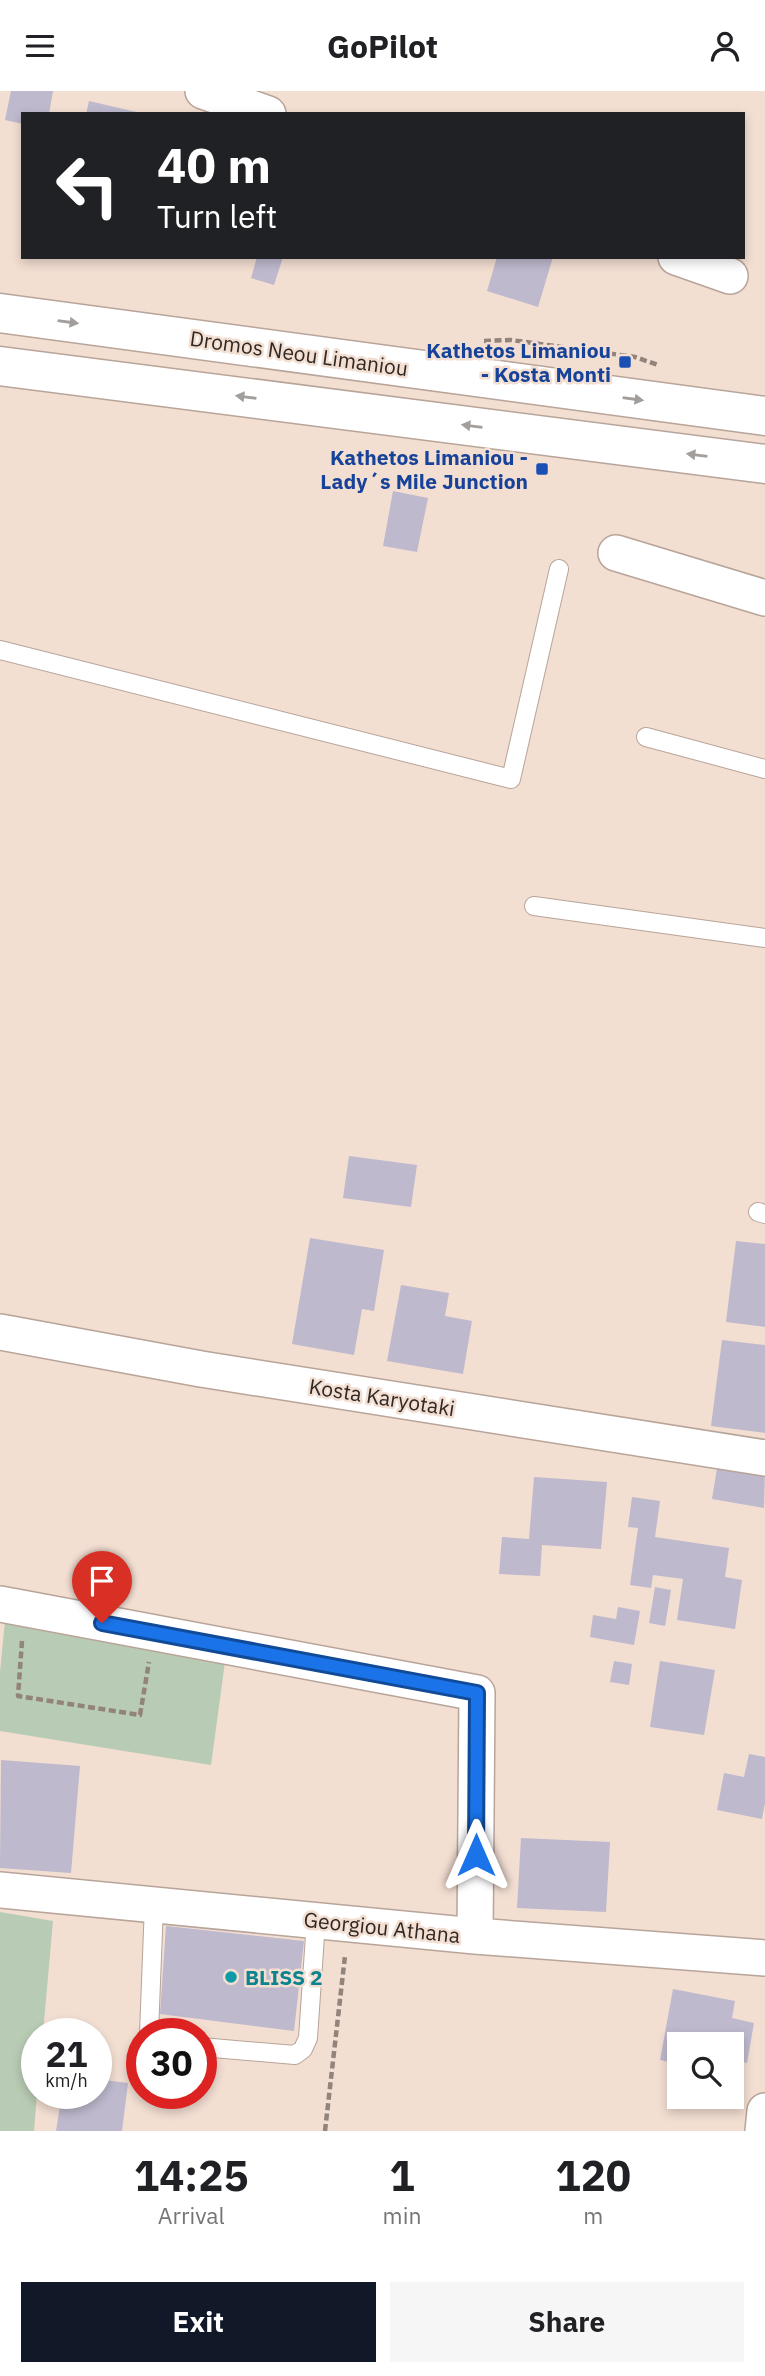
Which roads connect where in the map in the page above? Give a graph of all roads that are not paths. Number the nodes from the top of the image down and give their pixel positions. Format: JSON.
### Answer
{"nodes":[{"id":1,"x":203,"y":91,"type":"edge"},
{"id":2,"x":262,"y":112,"type":"edge"},
{"id":3,"x":682,"y":259,"type":"edge"},
{"id":4,"x":730,"y":276,"type":"dead end"},
{"id":5,"x":0,"y":313,"type":"edge"},
{"id":6,"x":0,"y":366,"type":"edge"},
{"id":7,"x":765,"y":417,"type":"edge"},
{"id":8,"x":765,"y":464,"type":"edge"},
{"id":9,"x":616,"y":553,"type":"dead end"},
{"id":10,"x":559,"y":569,"type":"dead end"},
{"id":11,"x":765,"y":599,"type":"edge"},
{"id":12,"x":0,"y":650,"type":"edge"},
{"id":13,"x":646,"y":737,"type":"dead end"},
{"id":14,"x":765,"y":769,"type":"edge"},
{"id":15,"x":534,"y":906,"type":"dead end"},
{"id":16,"x":765,"y":939,"type":"edge"},
{"id":17,"x":0,"y":1332,"type":"edge"},
{"id":18,"x":765,"y":1458,"type":"edge"},
{"id":19,"x":12,"y":1607,"type":"edge"},
{"id":20,"x":0,"y":1890,"type":"edge"},
{"id":21,"x":154,"y":1905,"type":"junction"},
{"id":22,"x":332,"y":1922,"type":"junction"},
{"id":23,"x":475,"y":1936,"type":"junction"},
{"id":24,"x":765,"y":1958,"type":"edge"},
{"id":25,"x":150,"y":2018,"type":"edge"},
{"id":26,"x":217,"y":2048,"type":"edge"},
{"id":27,"x":765,"y":2111,"type":"edge"},
{"id":28,"x":763,"y":2131,"type":"edge"}],
"edges":[{"from":1,"to":2,"type":"street"},
{"from":3,"to":4,"type":"street"},
{"from":5,"to":7,"type":"main road","name":"Dromos Neou Limaniou","one_way":true},
{"from":8,"to":6,"type":"main road","one_way":true},
{"from":9,"to":11,"type":"street"},
{"from":10,"to":12,"type":"lane"},
{"from":13,"to":14,"type":"lane"},
{"from":15,"to":16,"type":"lane"},
{"from":17,"to":18,"type":"street","name":"Kosta Karyotaki"},
{"from":19,"to":23,"type":"street"},
{"from":20,"to":21,"type":"street","name":"Georgiou Athana"},
{"from":21,"to":22,"type":"street","name":"Georgiou Athana"},
{"from":21,"to":25,"type":"lane"},
{"from":22,"to":23,"type":"street","name":"Georgiou Athana"},
{"from":22,"to":26,"type":"lane"},
{"from":23,"to":24,"type":"street","name":"Georgiou Athana"},
{"from":27,"to":28,"type":"street"}]}
